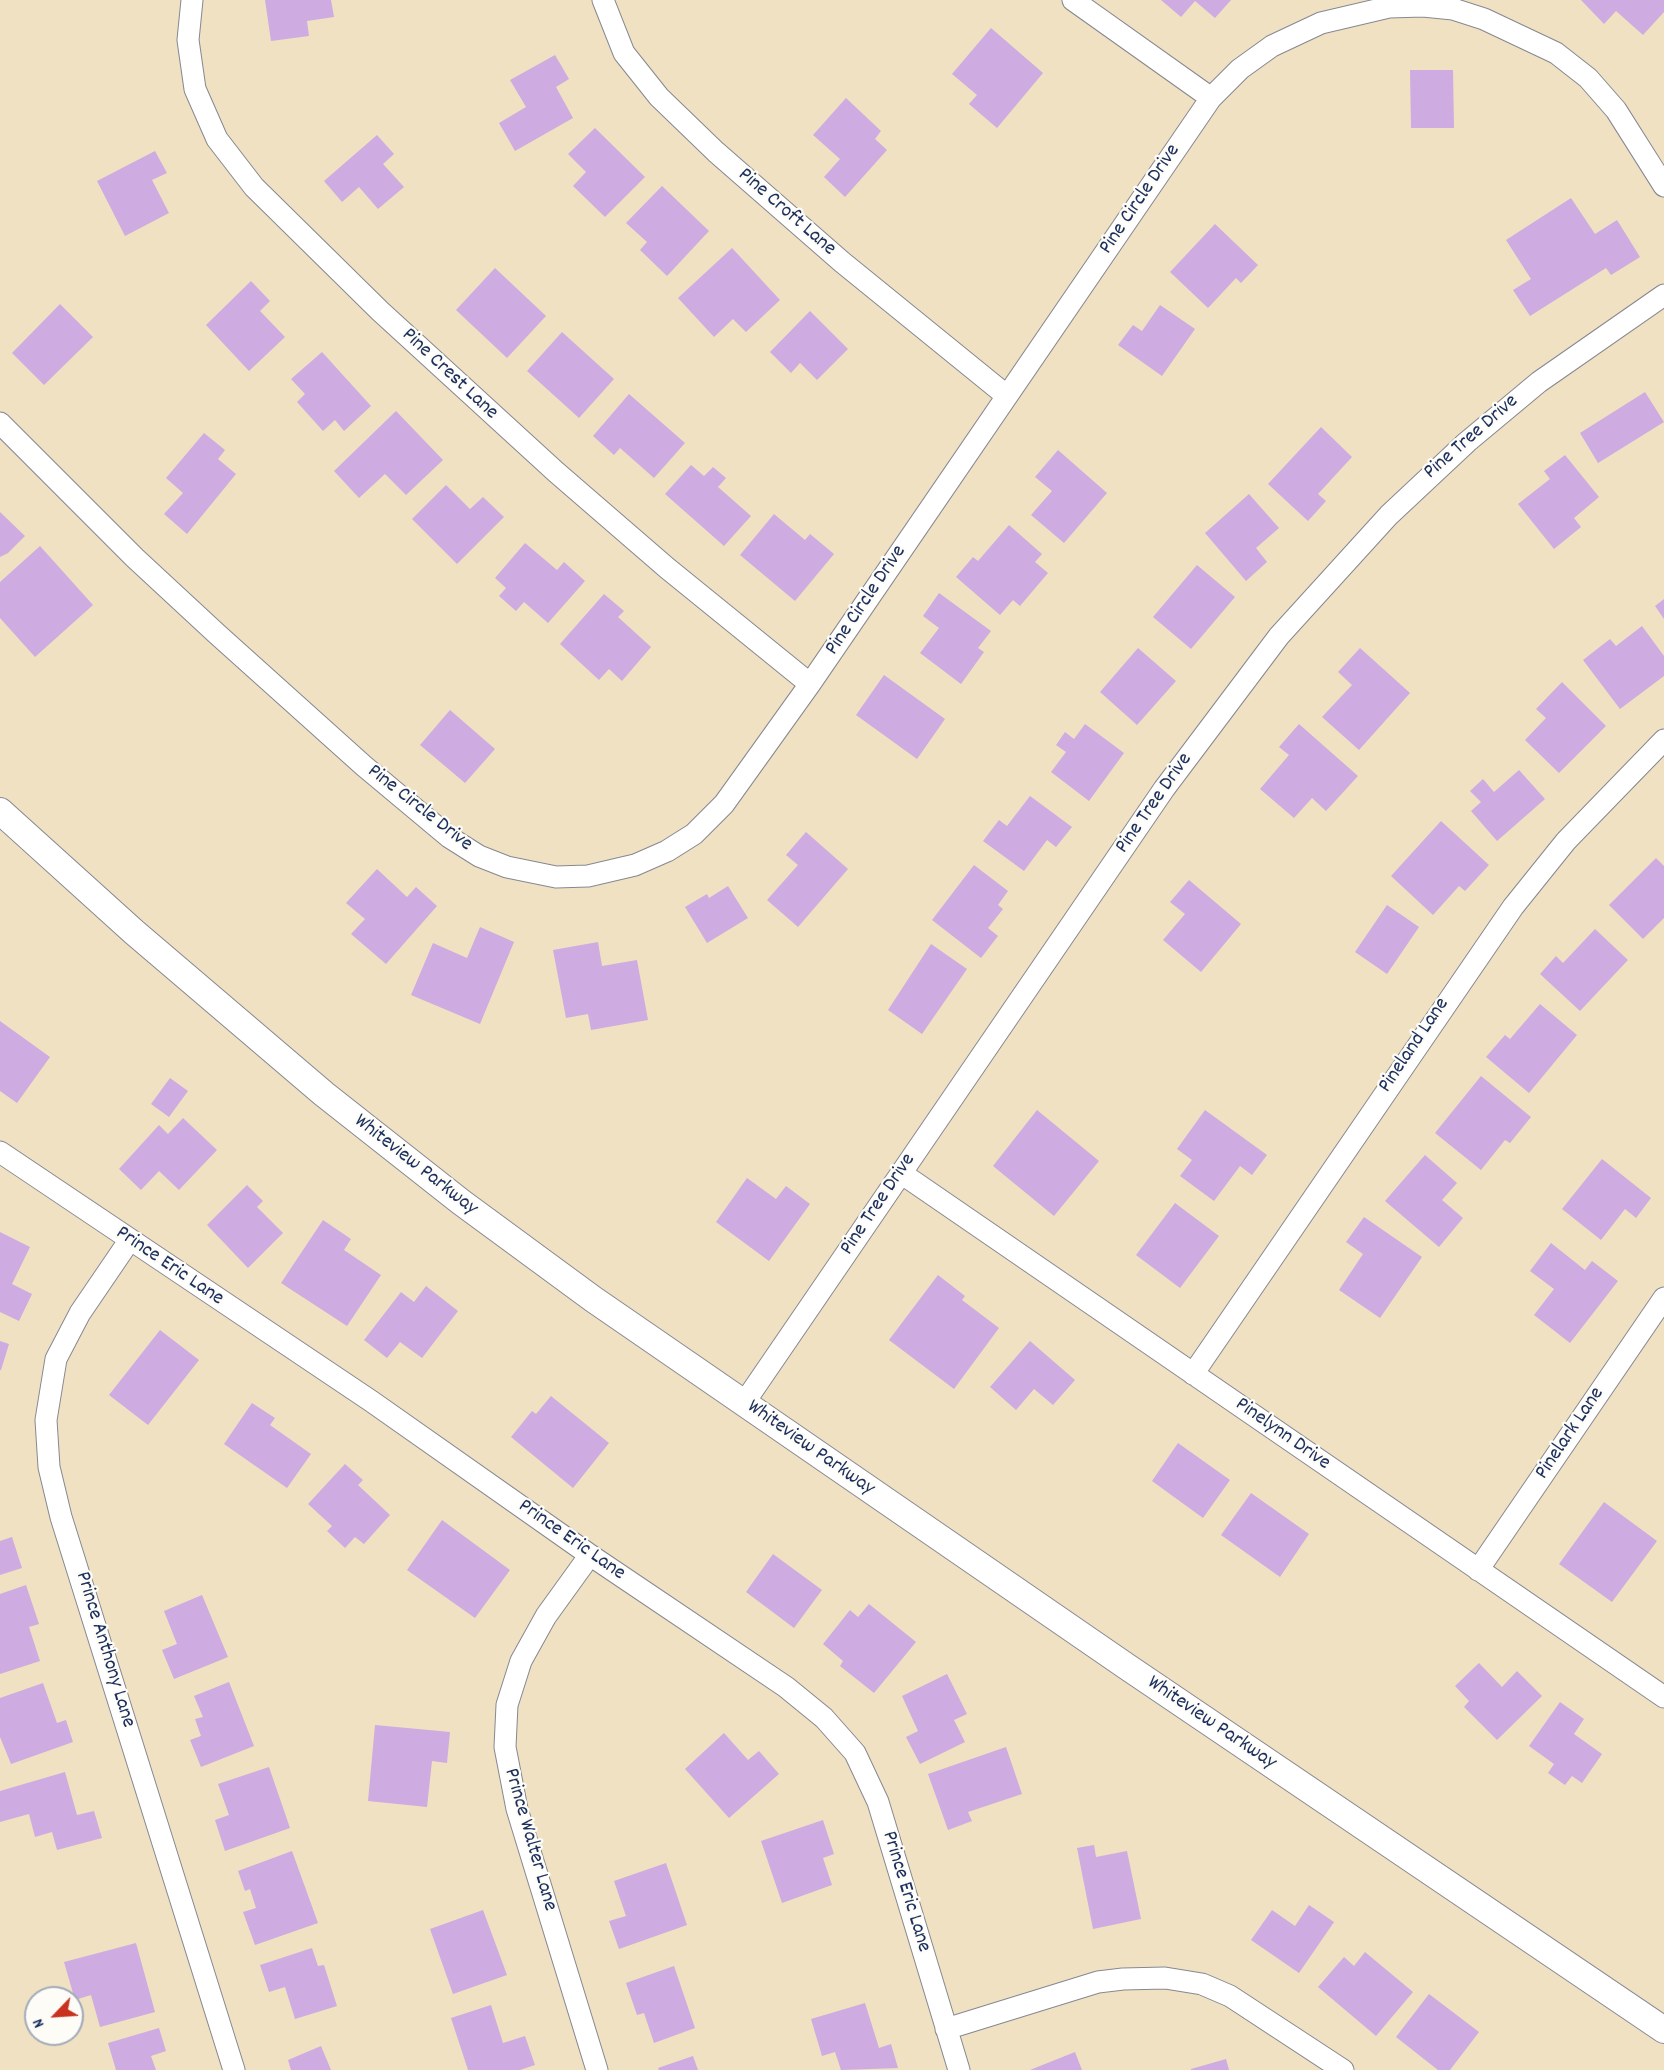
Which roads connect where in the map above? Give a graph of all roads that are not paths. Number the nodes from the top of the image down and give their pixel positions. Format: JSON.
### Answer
{"nodes":[{"id":1,"x":192,"y":0,"type":"edge"},
{"id":2,"x":603,"y":0,"type":"edge"},
{"id":3,"x":1073,"y":0,"type":"edge"},
{"id":4,"x":1423,"y":3,"type":"edge"},
{"id":5,"x":1210,"y":98,"type":"junction"},
{"id":6,"x":1664,"y":186,"type":"edge"},
{"id":7,"x":1664,"y":295,"type":"edge"},
{"id":8,"x":1007,"y":396,"type":"junction"},
{"id":9,"x":0,"y":423,"type":"edge"},
{"id":10,"x":810,"y":684,"type":"junction"},
{"id":11,"x":1664,"y":740,"type":"edge"},
{"id":12,"x":0,"y":811,"type":"edge"},
{"id":13,"x":0,"y":1152,"type":"edge"},
{"id":14,"x":901,"y":1173,"type":"junction"},
{"id":15,"x":129,"y":1241,"type":"junction"},
{"id":16,"x":1664,"y":1298,"type":"edge"},
{"id":17,"x":1193,"y":1374,"type":"junction"},
{"id":18,"x":744,"y":1403,"type":"junction"},
{"id":19,"x":590,"y":1555,"type":"junction"},
{"id":20,"x":1478,"y":1570,"type":"junction"},
{"id":21,"x":1664,"y":1697,"type":"edge"},
{"id":22,"x":946,"y":2029,"type":"junction"},
{"id":23,"x":1664,"y":2030,"type":"edge"},
{"id":24,"x":234,"y":2070,"type":"edge"},
{"id":25,"x":597,"y":2070,"type":"edge"},
{"id":26,"x":959,"y":2070,"type":"edge"},
{"id":27,"x":1342,"y":2070,"type":"edge"}],
"edges":[{"from":1,"to":10,"type":"street","name":"Pine Crest Lane"},
{"from":2,"to":8,"type":"street","name":"Pine Croft Lane"},
{"from":3,"to":5,"type":"street"},
{"from":4,"to":5,"type":"street","name":"Pine Circle Drive"},
{"from":4,"to":6,"type":"street","name":"Pine Circle Drive"},
{"from":5,"to":8,"type":"street","name":"Pine Circle Drive"},
{"from":7,"to":14,"type":"street","name":"Pine Tree Drive"},
{"from":8,"to":10,"type":"street","name":"Pine Circle Drive"},
{"from":9,"to":10,"type":"street","name":"Pine Circle Drive"},
{"from":11,"to":17,"type":"street","name":"Pineland Lane"},
{"from":12,"to":18,"type":"street","name":"Whiteview Parkway"},
{"from":13,"to":15,"type":"street","name":"Prince Eric Lane"},
{"from":14,"to":17,"type":"street","name":"Pinelynn Drive"},
{"from":14,"to":18,"type":"street","name":"Pine Tree Drive"},
{"from":15,"to":19,"type":"street","name":"Prince Eric Lane"},
{"from":15,"to":24,"type":"street","name":"Prince Anthony Lane"},
{"from":16,"to":20,"type":"street","name":"Pinelark Lane"},
{"from":17,"to":20,"type":"street","name":"Pinelynn Drive"},
{"from":18,"to":23,"type":"street","name":"Whiteview Parkway"},
{"from":19,"to":22,"type":"street","name":"Prince Eric Lane"},
{"from":19,"to":25,"type":"street","name":"Prince Walter Lane"},
{"from":20,"to":21,"type":"street","name":"Pinelynn Drive"},
{"from":22,"to":26,"type":"street","name":"Prince Eric Lane"},
{"from":22,"to":27,"type":"street"}]}
